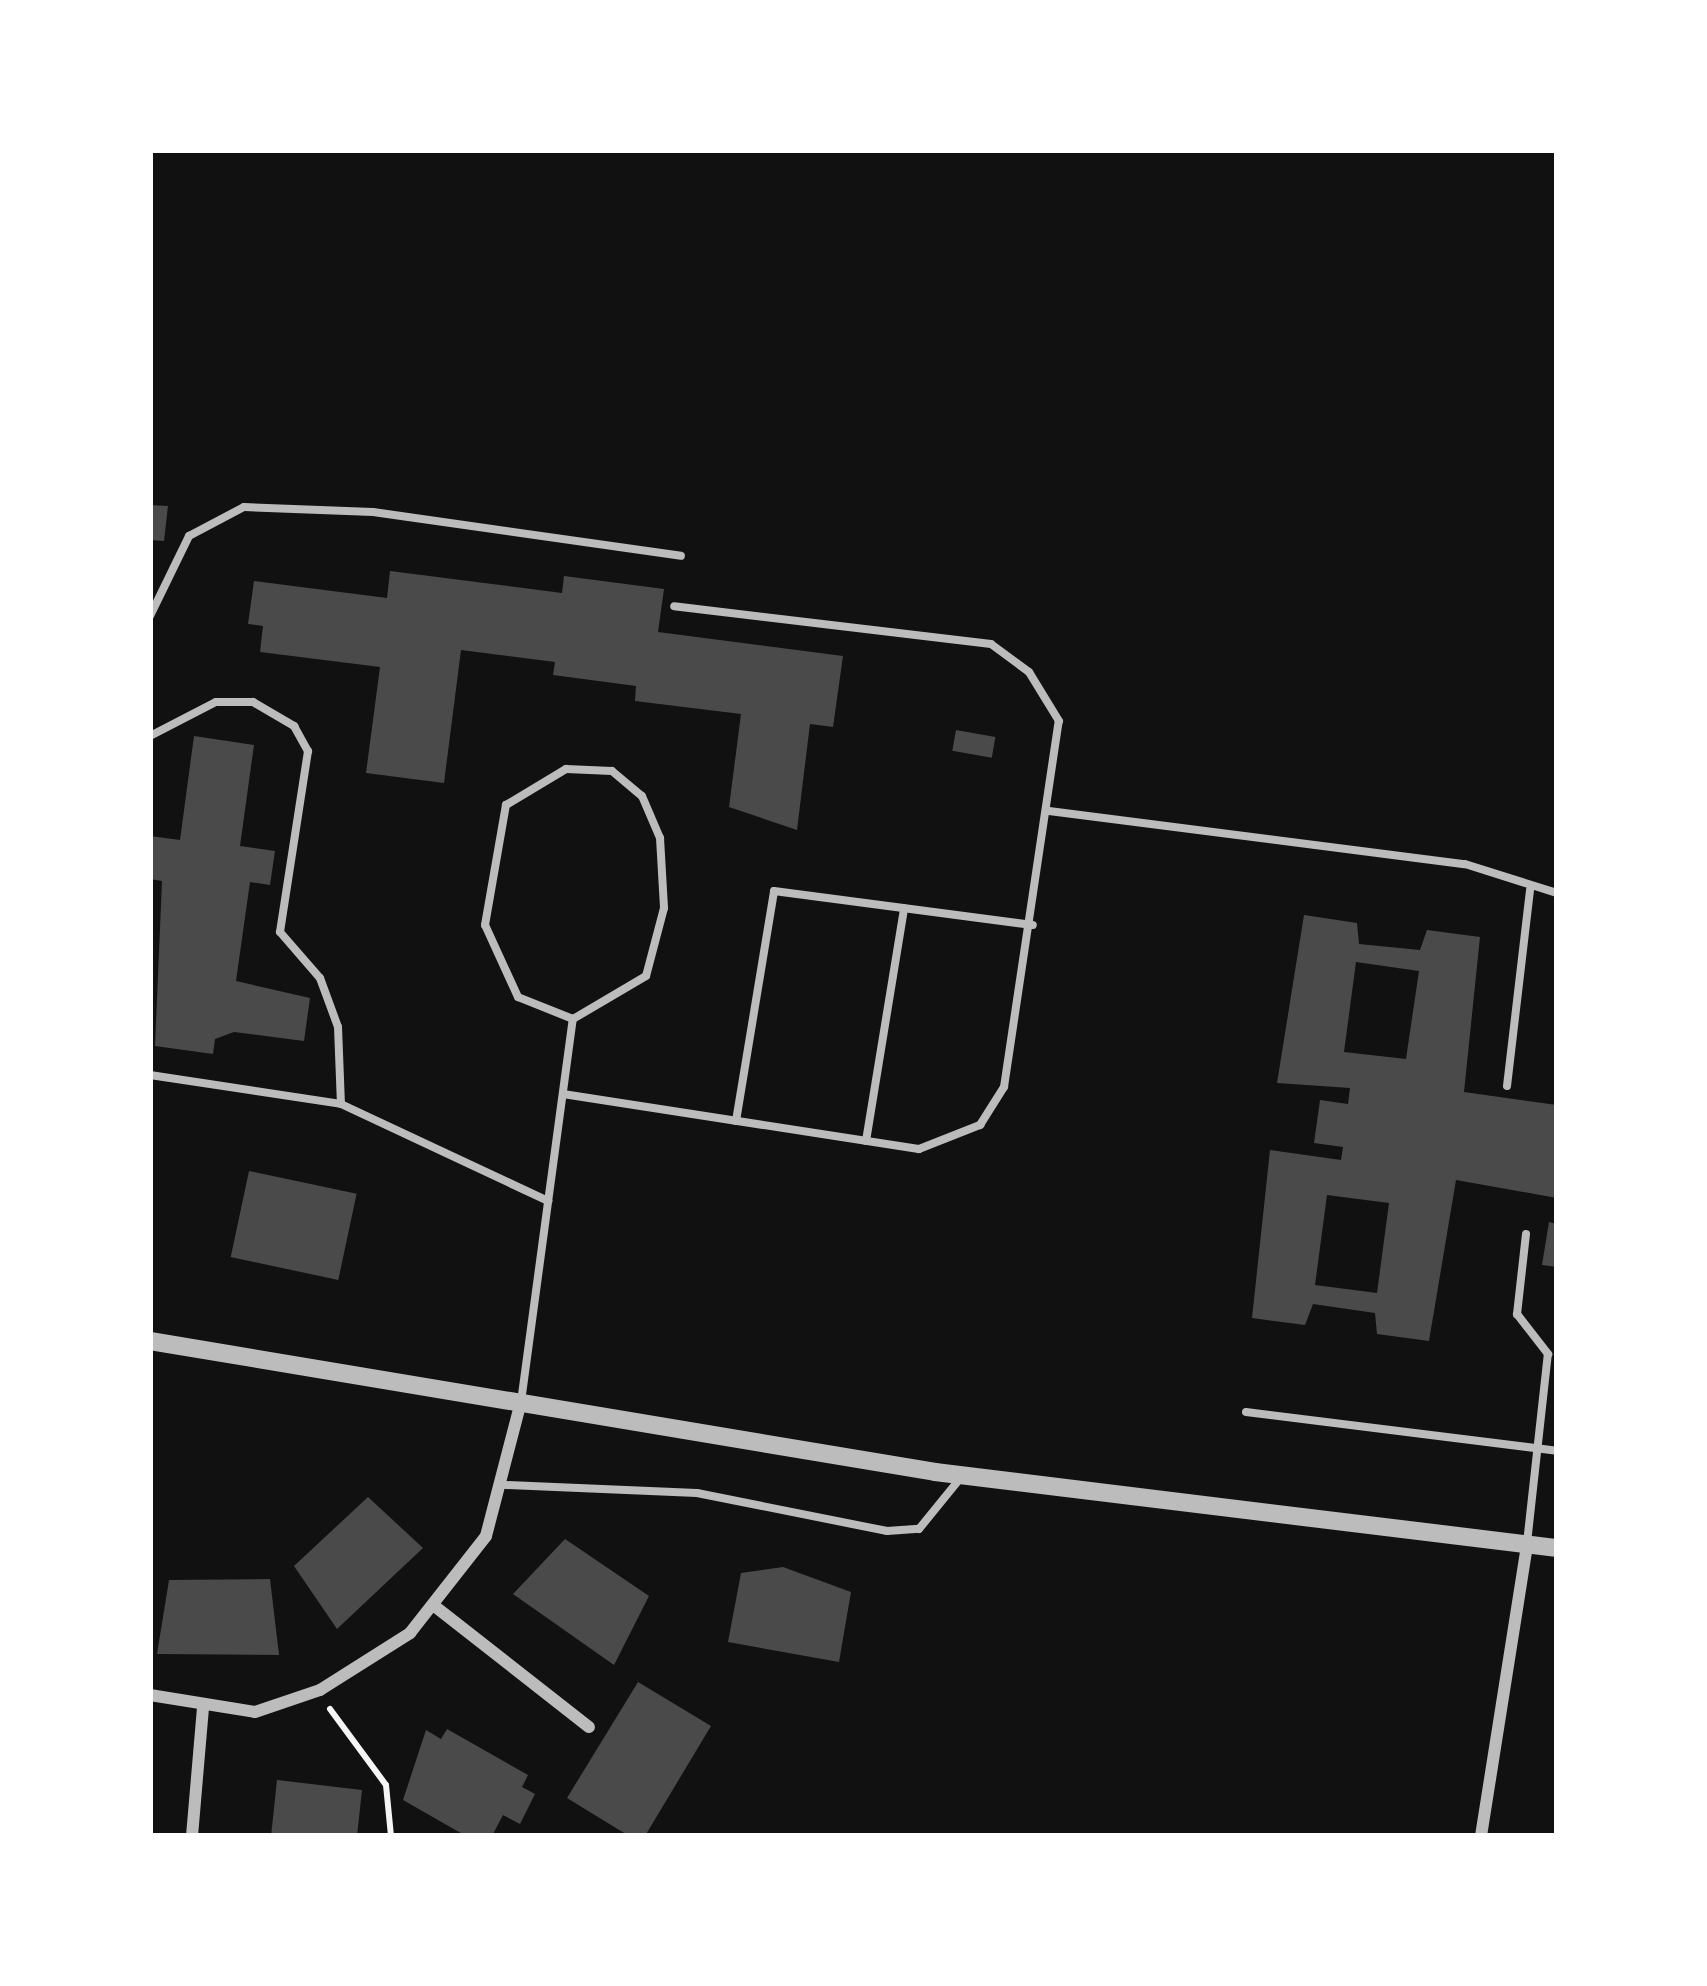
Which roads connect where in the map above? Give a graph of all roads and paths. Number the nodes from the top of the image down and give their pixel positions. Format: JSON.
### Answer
{"nodes":[{"id":1,"x":681,"y":556,"type":"dead end"},
{"id":2,"x":674,"y":606,"type":"dead end"},
{"id":3,"x":150,"y":616,"type":"edge"},
{"id":4,"x":150,"y":736,"type":"edge"},
{"id":5,"x":1049,"y":811,"type":"junction"},
{"id":6,"x":1530,"y":889,"type":"junction"},
{"id":7,"x":1557,"y":892,"type":"edge"},
{"id":8,"x":904,"y":908,"type":"junction"},
{"id":9,"x":1033,"y":925,"type":"junction"},
{"id":10,"x":573,"y":1019,"type":"junction"},
{"id":11,"x":150,"y":1075,"type":"edge"},
{"id":12,"x":1507,"y":1086,"type":"dead end"},
{"id":13,"x":563,"y":1094,"type":"junction"},
{"id":14,"x":341,"y":1104,"type":"junction"},
{"id":15,"x":736,"y":1120,"type":"junction"},
{"id":16,"x":866,"y":1141,"type":"junction"},
{"id":17,"x":548,"y":1201,"type":"junction"},
{"id":18,"x":1526,"y":1234,"type":"dead end"},
{"id":19,"x":150,"y":1341,"type":"edge"},
{"id":20,"x":1553,"y":1353,"type":"edge"},
{"id":21,"x":521,"y":1402,"type":"junction"},
{"id":22,"x":1246,"y":1412,"type":"dead end"},
{"id":23,"x":1534,"y":1448,"type":"junction"},
{"id":24,"x":1557,"y":1450,"type":"edge"},
{"id":25,"x":963,"y":1475,"type":"junction"},
{"id":26,"x":506,"y":1485,"type":"junction"},
{"id":27,"x":1526,"y":1544,"type":"junction"},
{"id":28,"x":1557,"y":1548,"type":"edge"},
{"id":29,"x":436,"y":1608,"type":"junction"},
{"id":30,"x":320,"y":1690,"type":"junction"},
{"id":31,"x":150,"y":1695,"type":"edge"},
{"id":32,"x":203,"y":1708,"type":"junction"},
{"id":33,"x":589,"y":1726,"type":"dead end"},
{"id":34,"x":192,"y":1836,"type":"edge"},
{"id":35,"x":391,"y":1836,"type":"edge"},
{"id":36,"x":1481,"y":1836,"type":"edge"}],
"edges":[{"from":1,"to":3,"type":"lane"},
{"from":2,"to":5,"type":"lane"},
{"from":4,"to":14,"type":"lane"},
{"from":5,"to":6,"type":"lane"},
{"from":5,"to":9,"type":"lane"},
{"from":6,"to":7,"type":"lane"},
{"from":6,"to":12,"type":"lane"},
{"from":8,"to":9,"type":"lane"},
{"from":8,"to":15,"type":"lane"},
{"from":8,"to":16,"type":"lane"},
{"from":9,"to":16,"type":"lane"},
{"from":10,"to":10,"type":"lane"},
{"from":10,"to":13,"type":"lane"},
{"from":11,"to":14,"type":"lane"},
{"from":13,"to":15,"type":"lane"},
{"from":13,"to":17,"type":"lane"},
{"from":14,"to":17,"type":"lane"},
{"from":15,"to":16,"type":"lane"},
{"from":17,"to":21,"type":"lane"},
{"from":18,"to":20,"type":"lane"},
{"from":19,"to":21,"type":"street"},
{"from":20,"to":23,"type":"lane"},
{"from":21,"to":25,"type":"street"},
{"from":21,"to":26,"type":"street"},
{"from":22,"to":23,"type":"lane"},
{"from":23,"to":24,"type":"lane"},
{"from":23,"to":27,"type":"lane"},
{"from":25,"to":26,"type":"lane"},
{"from":25,"to":27,"type":"street"},
{"from":26,"to":29,"type":"street"},
{"from":27,"to":28,"type":"street"},
{"from":27,"to":36,"type":"street"},
{"from":29,"to":30,"type":"street"},
{"from":29,"to":33,"type":"street"},
{"from":30,"to":32,"type":"street"},
{"from":30,"to":35,"type":"path"},
{"from":31,"to":32,"type":"street"},
{"from":32,"to":34,"type":"street"}]}
